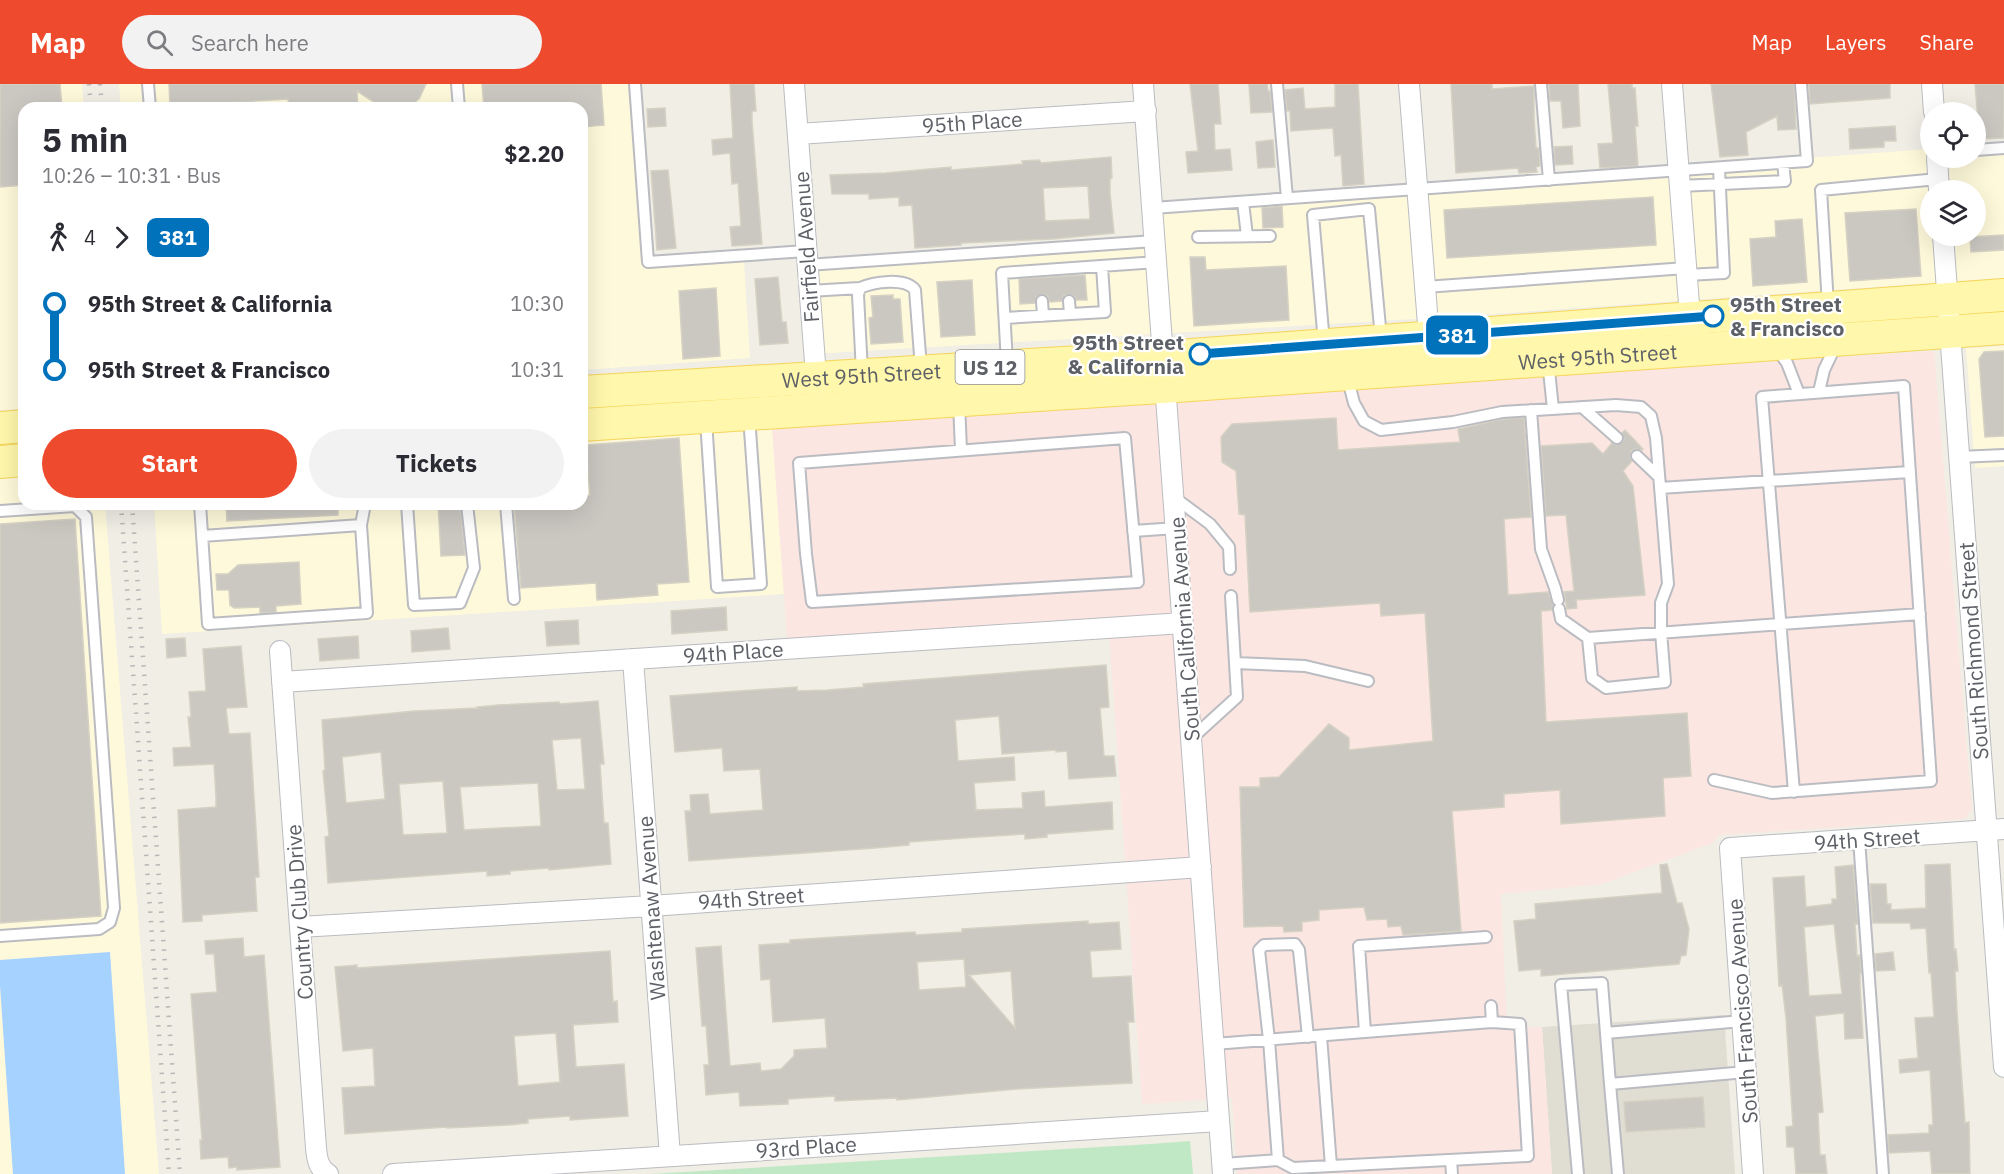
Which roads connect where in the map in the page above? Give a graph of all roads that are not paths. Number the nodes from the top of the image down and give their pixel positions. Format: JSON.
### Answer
{"nodes":[{"id":1,"x":148,"y":84,"type":"edge"},
{"id":2,"x":456,"y":84,"type":"edge"},
{"id":3,"x":635,"y":84,"type":"edge"},
{"id":4,"x":794,"y":84,"type":"edge"},
{"id":5,"x":1143,"y":84,"type":"edge"},
{"id":6,"x":1276,"y":84,"type":"edge"},
{"id":7,"x":1409,"y":84,"type":"edge"},
{"id":8,"x":1541,"y":84,"type":"edge"},
{"id":9,"x":1672,"y":84,"type":"edge"},
{"id":10,"x":1801,"y":84,"type":"edge"},
{"id":11,"x":1932,"y":84,"type":"edge"},
{"id":12,"x":150,"y":102,"type":"edge"},
{"id":13,"x":458,"y":102,"type":"edge"},
{"id":14,"x":1933,"y":102,"type":"edge"},
{"id":15,"x":1146,"y":111,"type":"junction"},
{"id":16,"x":798,"y":134,"type":"junction"},
{"id":17,"x":2004,"y":148,"type":"edge"},
{"id":18,"x":1986,"y":149,"type":"edge"},
{"id":19,"x":1783,"y":163,"type":"junction"},
{"id":20,"x":1719,"y":168,"type":"junction"},
{"id":21,"x":1680,"y":178,"type":"junction"},
{"id":22,"x":1549,"y":180,"type":"junction"},
{"id":23,"x":1720,"y":184,"type":"junction"},
{"id":24,"x":1920,"y":186,"type":"edge"},
{"id":25,"x":1417,"y":189,"type":"junction"},
{"id":26,"x":1287,"y":198,"type":"junction"},
{"id":27,"x":1243,"y":202,"type":"junction"},
{"id":28,"x":1153,"y":208,"type":"junction"},
{"id":29,"x":1247,"y":236,"type":"junction"},
{"id":30,"x":1270,"y":236,"type":"dead end"},
{"id":31,"x":1198,"y":237,"type":"dead end"},
{"id":32,"x":1155,"y":241,"type":"junction"},
{"id":33,"x":1943,"y":246,"type":"edge"},
{"id":34,"x":807,"y":258,"type":"junction"},
{"id":35,"x":1157,"y":262,"type":"junction"},
{"id":36,"x":1102,"y":266,"type":"junction"},
{"id":37,"x":1687,"y":272,"type":"junction"},
{"id":38,"x":1425,"y":287,"type":"junction"},
{"id":39,"x":860,"y":288,"type":"junction"},
{"id":40,"x":809,"y":291,"type":"junction"},
{"id":41,"x":2004,"y":295,"type":"edge"},
{"id":42,"x":1947,"y":299,"type":"junction"},
{"id":43,"x":1069,"y":300,"type":"dead end"},
{"id":44,"x":1041,"y":301,"type":"dead end"},
{"id":45,"x":1828,"y":308,"type":"junction"},
{"id":46,"x":1070,"y":314,"type":"junction"},
{"id":47,"x":1043,"y":316,"type":"junction"},
{"id":48,"x":1005,"y":318,"type":"junction"},
{"id":49,"x":1690,"y":318,"type":"junction"},
{"id":50,"x":2004,"y":328,"type":"edge"},
{"id":51,"x":1950,"y":332,"type":"junction"},
{"id":52,"x":1429,"y":337,"type":"junction"},
{"id":53,"x":1839,"y":340,"type":"junction"},
{"id":54,"x":1381,"y":341,"type":"junction"},
{"id":55,"x":1773,"y":344,"type":"junction"},
{"id":56,"x":1324,"y":345,"type":"junction"},
{"id":57,"x":1693,"y":350,"type":"junction"},
{"id":58,"x":1548,"y":360,"type":"junction"},
{"id":59,"x":1007,"y":366,"type":"junction"},
{"id":60,"x":921,"y":372,"type":"junction"},
{"id":61,"x":1165,"y":372,"type":"junction"},
{"id":62,"x":1347,"y":374,"type":"junction"},
{"id":63,"x":862,"y":375,"type":"junction"},
{"id":64,"x":816,"y":378,"type":"junction"},
{"id":65,"x":588,"y":392,"type":"edge"},
{"id":66,"x":1819,"y":392,"type":"junction"},
{"id":67,"x":1799,"y":394,"type":"junction"},
{"id":68,"x":959,"y":400,"type":"junction"},
{"id":69,"x":1582,"y":407,"type":"junction"},
{"id":70,"x":819,"y":409,"type":"junction"},
{"id":71,"x":1553,"y":409,"type":"junction"},
{"id":72,"x":1531,"y":410,"type":"junction"},
{"id":73,"x":749,"y":414,"type":"junction"},
{"id":74,"x":706,"y":417,"type":"junction"},
{"id":75,"x":588,"y":425,"type":"edge"},
{"id":76,"x":18,"y":426,"type":"edge"},
{"id":77,"x":0,"y":428,"type":"edge"},
{"id":78,"x":1617,"y":438,"type":"dead end"},
{"id":79,"x":961,"y":450,"type":"junction"},
{"id":80,"x":2004,"y":455,"type":"edge"},
{"id":81,"x":1637,"y":456,"type":"dead end"},
{"id":82,"x":1959,"y":457,"type":"junction"},
{"id":83,"x":18,"y":460,"type":"edge"},
{"id":84,"x":0,"y":462,"type":"edge"},
{"id":85,"x":1910,"y":472,"type":"junction"},
{"id":86,"x":1660,"y":482,"type":"junction"},
{"id":87,"x":1769,"y":482,"type":"junction"},
{"id":88,"x":1174,"y":498,"type":"junction"},
{"id":89,"x":18,"y":510,"type":"edge"},
{"id":90,"x":79,"y":510,"type":"edge"},
{"id":91,"x":200,"y":510,"type":"edge"},
{"id":92,"x":364,"y":510,"type":"edge"},
{"id":93,"x":407,"y":510,"type":"edge"},
{"id":94,"x":468,"y":510,"type":"edge"},
{"id":95,"x":507,"y":510,"type":"edge"},
{"id":96,"x":0,"y":511,"type":"edge"},
{"id":97,"x":361,"y":525,"type":"junction"},
{"id":98,"x":1176,"y":528,"type":"junction"},
{"id":99,"x":1133,"y":531,"type":"junction"},
{"id":100,"x":202,"y":536,"type":"junction"},
{"id":101,"x":1230,"y":569,"type":"dead end"},
{"id":102,"x":1232,"y":596,"type":"dead end"},
{"id":103,"x":514,"y":599,"type":"dead end"},
{"id":104,"x":1920,"y":614,"type":"junction"},
{"id":105,"x":1183,"y":623,"type":"junction"},
{"id":106,"x":1779,"y":623,"type":"junction"},
{"id":107,"x":1661,"y":632,"type":"junction"},
{"id":108,"x":1588,"y":638,"type":"junction"},
{"id":109,"x":280,"y":651,"type":"dead end"},
{"id":110,"x":633,"y":659,"type":"junction"},
{"id":111,"x":1235,"y":663,"type":"junction"},
{"id":112,"x":1368,"y":681,"type":"dead end"},
{"id":113,"x":282,"y":682,"type":"junction"},
{"id":114,"x":1192,"y":738,"type":"junction"},
{"id":115,"x":1714,"y":780,"type":"dead end"},
{"id":116,"x":1794,"y":792,"type":"junction"},
{"id":117,"x":1995,"y":830,"type":"edge"},
{"id":118,"x":1858,"y":839,"type":"junction"},
{"id":119,"x":1730,"y":848,"type":"joint"},
{"id":120,"x":1201,"y":867,"type":"junction"},
{"id":121,"x":651,"y":906,"type":"junction"},
{"id":122,"x":300,"y":927,"type":"junction"},
{"id":123,"x":0,"y":936,"type":"edge"},
{"id":124,"x":1486,"y":937,"type":"dead end"},
{"id":125,"x":1491,"y":1006,"type":"dead end"},
{"id":126,"x":1742,"y":1021,"type":"junction"},
{"id":127,"x":1492,"y":1022,"type":"junction"},
{"id":128,"x":1365,"y":1032,"type":"junction"},
{"id":129,"x":1606,"y":1034,"type":"junction"},
{"id":130,"x":1308,"y":1036,"type":"junction"},
{"id":131,"x":1321,"y":1036,"type":"junction"},
{"id":132,"x":1269,"y":1040,"type":"junction"},
{"id":133,"x":1214,"y":1044,"type":"junction"},
{"id":134,"x":2004,"y":1067,"type":"edge"},
{"id":135,"x":1746,"y":1072,"type":"junction"},
{"id":136,"x":1610,"y":1084,"type":"junction"},
{"id":137,"x":1219,"y":1121,"type":"junction"},
{"id":138,"x":670,"y":1156,"type":"junction"},
{"id":139,"x":1278,"y":1160,"type":"junction"},
{"id":140,"x":1451,"y":1160,"type":"junction"},
{"id":141,"x":1331,"y":1166,"type":"junction"},
{"id":142,"x":1398,"y":1168,"type":"edge"},
{"id":143,"x":1222,"y":1169,"type":"edge"},
{"id":144,"x":325,"y":1173,"type":"edge"},
{"id":145,"x":393,"y":1174,"type":"edge"},
{"id":146,"x":1452,"y":1174,"type":"edge"},
{"id":147,"x":1578,"y":1174,"type":"edge"},
{"id":148,"x":1618,"y":1174,"type":"edge"},
{"id":149,"x":1754,"y":1174,"type":"edge"},
{"id":150,"x":1883,"y":1174,"type":"edge"}],
"edges":[{"from":1,"to":12,"type":"lane"},
{"from":2,"to":13,"type":"lane"},
{"from":3,"to":34,"type":"lane"},
{"from":4,"to":16,"type":"street","name":"Fairfield Avenue"},
{"from":5,"to":15,"type":"street","name":"South California Avenue"},
{"from":6,"to":26,"type":"lane"},
{"from":7,"to":25,"type":"street"},
{"from":8,"to":22,"type":"lane"},
{"from":9,"to":21,"type":"street"},
{"from":10,"to":19,"type":"lane"},
{"from":11,"to":14,"type":"street"},
{"from":15,"to":16,"type":"street","name":"95th Place"},
{"from":15,"to":28,"type":"street","name":"South California Avenue"},
{"from":16,"to":34,"type":"street","name":"Fairfield Avenue"},
{"from":17,"to":18,"type":"lane"},
{"from":19,"to":20,"type":"lane"},
{"from":19,"to":23,"type":"lane"},
{"from":20,"to":21,"type":"lane"},
{"from":20,"to":23,"type":"lane"},
{"from":21,"to":22,"type":"lane"},
{"from":21,"to":23,"type":"lane"},
{"from":21,"to":37,"type":"street"},
{"from":22,"to":25,"type":"lane"},
{"from":23,"to":37,"type":"lane"},
{"from":24,"to":45,"type":"lane"},
{"from":25,"to":26,"type":"lane"},
{"from":25,"to":38,"type":"street"},
{"from":26,"to":27,"type":"lane"},
{"from":27,"to":28,"type":"lane"},
{"from":27,"to":29,"type":"lane"},
{"from":28,"to":32,"type":"street","name":"South California Avenue"},
{"from":29,"to":30,"type":"lane"},
{"from":29,"to":31,"type":"lane"},
{"from":32,"to":34,"type":"lane"},
{"from":32,"to":35,"type":"street","name":"South California Avenue"},
{"from":33,"to":42,"type":"street","name":"South Richmond Street"},
{"from":34,"to":40,"type":"street","name":"Fairfield Avenue"},
{"from":35,"to":36,"type":"lane"},
{"from":35,"to":61,"type":"street","name":"South California Avenue"},
{"from":36,"to":46,"type":"lane"},
{"from":36,"to":48,"type":"lane"},
{"from":37,"to":38,"type":"lane"},
{"from":37,"to":49,"type":"street"},
{"from":38,"to":52,"type":"street"},
{"from":39,"to":40,"type":"lane"},
{"from":39,"to":60,"type":"lane"},
{"from":39,"to":63,"type":"lane"},
{"from":40,"to":64,"type":"street","name":"Fairfield Avenue"},
{"from":41,"to":42,"type":"main road","name":"West 95th Street","number":"US 12"},
{"from":42,"to":45,"type":"main road","name":"West 95th Street","number":"US 12"},
{"from":42,"to":51,"type":"street","name":"South Richmond Street"},
{"from":43,"to":46,"type":"lane"},
{"from":44,"to":47,"type":"lane"},
{"from":45,"to":49,"type":"main road","name":"West 95th Street","number":"US 12"},
{"from":46,"to":47,"type":"lane"},
{"from":47,"to":48,"type":"lane"},
{"from":48,"to":59,"type":"lane"},
{"from":49,"to":52,"type":"main road","name":"West 95th Street","number":"US 12"},
{"from":49,"to":57,"type":"street"},
{"from":50,"to":51,"type":"main road","name":"West 95th Street","number":"US 12"},
{"from":51,"to":53,"type":"main road","name":"West 95th Street","number":"US 12"},
{"from":51,"to":82,"type":"street","name":"South Richmond Street"},
{"from":52,"to":54,"type":"main road","name":"West 95th Street","number":"US 12"},
{"from":53,"to":55,"type":"main road","name":"West 95th Street","number":"US 12"},
{"from":53,"to":66,"type":"lane"},
{"from":54,"to":56,"type":"main road","name":"West 95th Street","number":"US 12"},
{"from":54,"to":56,"type":"lane"},
{"from":55,"to":57,"type":"main road","name":"West 95th Street","number":"US 12"},
{"from":55,"to":67,"type":"lane"},
{"from":56,"to":61,"type":"main road","name":"West 95th Street","number":"US 12"},
{"from":57,"to":58,"type":"main road","name":"West 95th Street","number":"US 12"},
{"from":58,"to":62,"type":"main road","name":"West 95th Street","number":"US 12"},
{"from":58,"to":71,"type":"lane"},
{"from":59,"to":60,"type":"main road","name":"West 95th Street","number":"US 12"},
{"from":59,"to":61,"type":"main road","name":"West 95th Street","number":"US 12"},
{"from":60,"to":63,"type":"main road","name":"West 95th Street","number":"US 12"},
{"from":61,"to":62,"type":"main road","name":"West 95th Street","number":"US 12"},
{"from":61,"to":68,"type":"main road","name":"West 95th Street","number":"US 12"},
{"from":61,"to":88,"type":"street","name":"South California Avenue"},
{"from":62,"to":72,"type":"lane"},
{"from":63,"to":64,"type":"main road","name":"West 95th Street","number":"US 12"},
{"from":64,"to":65,"type":"main road","name":"West 95th Street","number":"US 12"},
{"from":64,"to":70,"type":"street","name":"Fairfield Avenue"},
{"from":66,"to":67,"type":"lane"},
{"from":66,"to":85,"type":"lane"},
{"from":67,"to":87,"type":"lane"},
{"from":68,"to":70,"type":"main road","name":"West 95th Street","number":"US 12"},
{"from":68,"to":79,"type":"lane"},
{"from":69,"to":71,"type":"lane"},
{"from":69,"to":78,"type":"lane"},
{"from":69,"to":86,"type":"lane"},
{"from":70,"to":73,"type":"main road","name":"West 95th Street","number":"US 12"},
{"from":71,"to":72,"type":"lane"},
{"from":72,"to":108,"type":"lane"},
{"from":73,"to":74,"type":"main road","name":"West 95th Street","number":"US 12"},
{"from":73,"to":74,"type":"lane"},
{"from":74,"to":75,"type":"main road","name":"West 95th Street","number":"US 12"},
{"from":76,"to":77,"type":"main road"},
{"from":79,"to":99,"type":"lane"},
{"from":79,"to":99,"type":"lane"},
{"from":80,"to":82,"type":"lane"},
{"from":81,"to":86,"type":"lane"},
{"from":82,"to":117,"type":"street","name":"South Richmond Street"},
{"from":83,"to":84,"type":"main road"},
{"from":85,"to":87,"type":"lane"},
{"from":85,"to":104,"type":"lane"},
{"from":86,"to":87,"type":"lane"},
{"from":86,"to":107,"type":"lane"},
{"from":87,"to":106,"type":"lane"},
{"from":88,"to":98,"type":"street","name":"South California Avenue"},
{"from":88,"to":101,"type":"lane"},
{"from":89,"to":96,"type":"lane"},
{"from":90,"to":123,"type":"lane"},
{"from":91,"to":100,"type":"lane"},
{"from":92,"to":97,"type":"lane"},
{"from":93,"to":94,"type":"lane"},
{"from":95,"to":103,"type":"lane"},
{"from":97,"to":100,"type":"lane"},
{"from":97,"to":100,"type":"lane"},
{"from":98,"to":99,"type":"lane"},
{"from":98,"to":105,"type":"street","name":"South California Avenue"},
{"from":102,"to":111,"type":"lane"},
{"from":104,"to":106,"type":"lane"},
{"from":104,"to":116,"type":"lane"},
{"from":105,"to":110,"type":"street","name":"94th Place"},
{"from":105,"to":114,"type":"street","name":"South California Avenue"},
{"from":106,"to":107,"type":"lane"},
{"from":106,"to":116,"type":"lane"},
{"from":107,"to":108,"type":"lane"},
{"from":107,"to":108,"type":"lane"},
{"from":109,"to":113,"type":"street","name":"Country Club Drive"},
{"from":110,"to":113,"type":"street","name":"94th Place"},
{"from":110,"to":121,"type":"street","name":"Washtenaw Avenue"},
{"from":111,"to":112,"type":"lane"},
{"from":111,"to":114,"type":"lane"},
{"from":113,"to":122,"type":"street","name":"Country Club Drive"},
{"from":114,"to":120,"type":"street","name":"South California Avenue"},
{"from":115,"to":116,"type":"lane"},
{"from":117,"to":118,"type":"street","name":"94th Street"},
{"from":117,"to":134,"type":"street","name":"South Richmond Street"},
{"from":118,"to":119,"type":"street","name":"94th Street"},
{"from":118,"to":150,"type":"lane"},
{"from":119,"to":126,"type":"street","name":"South Francisco Avenue"},
{"from":120,"to":121,"type":"street","name":"94th Street"},
{"from":120,"to":133,"type":"street","name":"South California Avenue"},
{"from":121,"to":122,"type":"street","name":"94th Street"},
{"from":121,"to":138,"type":"street","name":"Washtenaw Avenue"},
{"from":122,"to":144,"type":"street","name":"Country Club Drive"},
{"from":124,"to":128,"type":"lane"},
{"from":125,"to":127,"type":"lane"},
{"from":126,"to":129,"type":"lane"},
{"from":126,"to":135,"type":"street","name":"South Francisco Avenue"},
{"from":127,"to":128,"type":"lane"},
{"from":127,"to":140,"type":"lane"},
{"from":128,"to":131,"type":"lane"},
{"from":129,"to":136,"type":"lane"},
{"from":129,"to":147,"type":"lane"},
{"from":130,"to":131,"type":"lane"},
{"from":130,"to":132,"type":"lane"},
{"from":130,"to":132,"type":"lane"},
{"from":131,"to":141,"type":"lane"},
{"from":132,"to":133,"type":"lane"},
{"from":132,"to":139,"type":"lane"},
{"from":133,"to":137,"type":"street","name":"South California Avenue"},
{"from":135,"to":136,"type":"lane"},
{"from":135,"to":149,"type":"street","name":"South Francisco Avenue"},
{"from":136,"to":148,"type":"lane"},
{"from":137,"to":138,"type":"street","name":"93rd Place"},
{"from":137,"to":143,"type":"street","name":"South California Avenue"},
{"from":138,"to":145,"type":"street","name":"93rd Place"},
{"from":139,"to":141,"type":"lane"},
{"from":139,"to":143,"type":"lane"},
{"from":140,"to":142,"type":"lane"},
{"from":140,"to":146,"type":"lane"},
{"from":141,"to":142,"type":"lane"}]}
